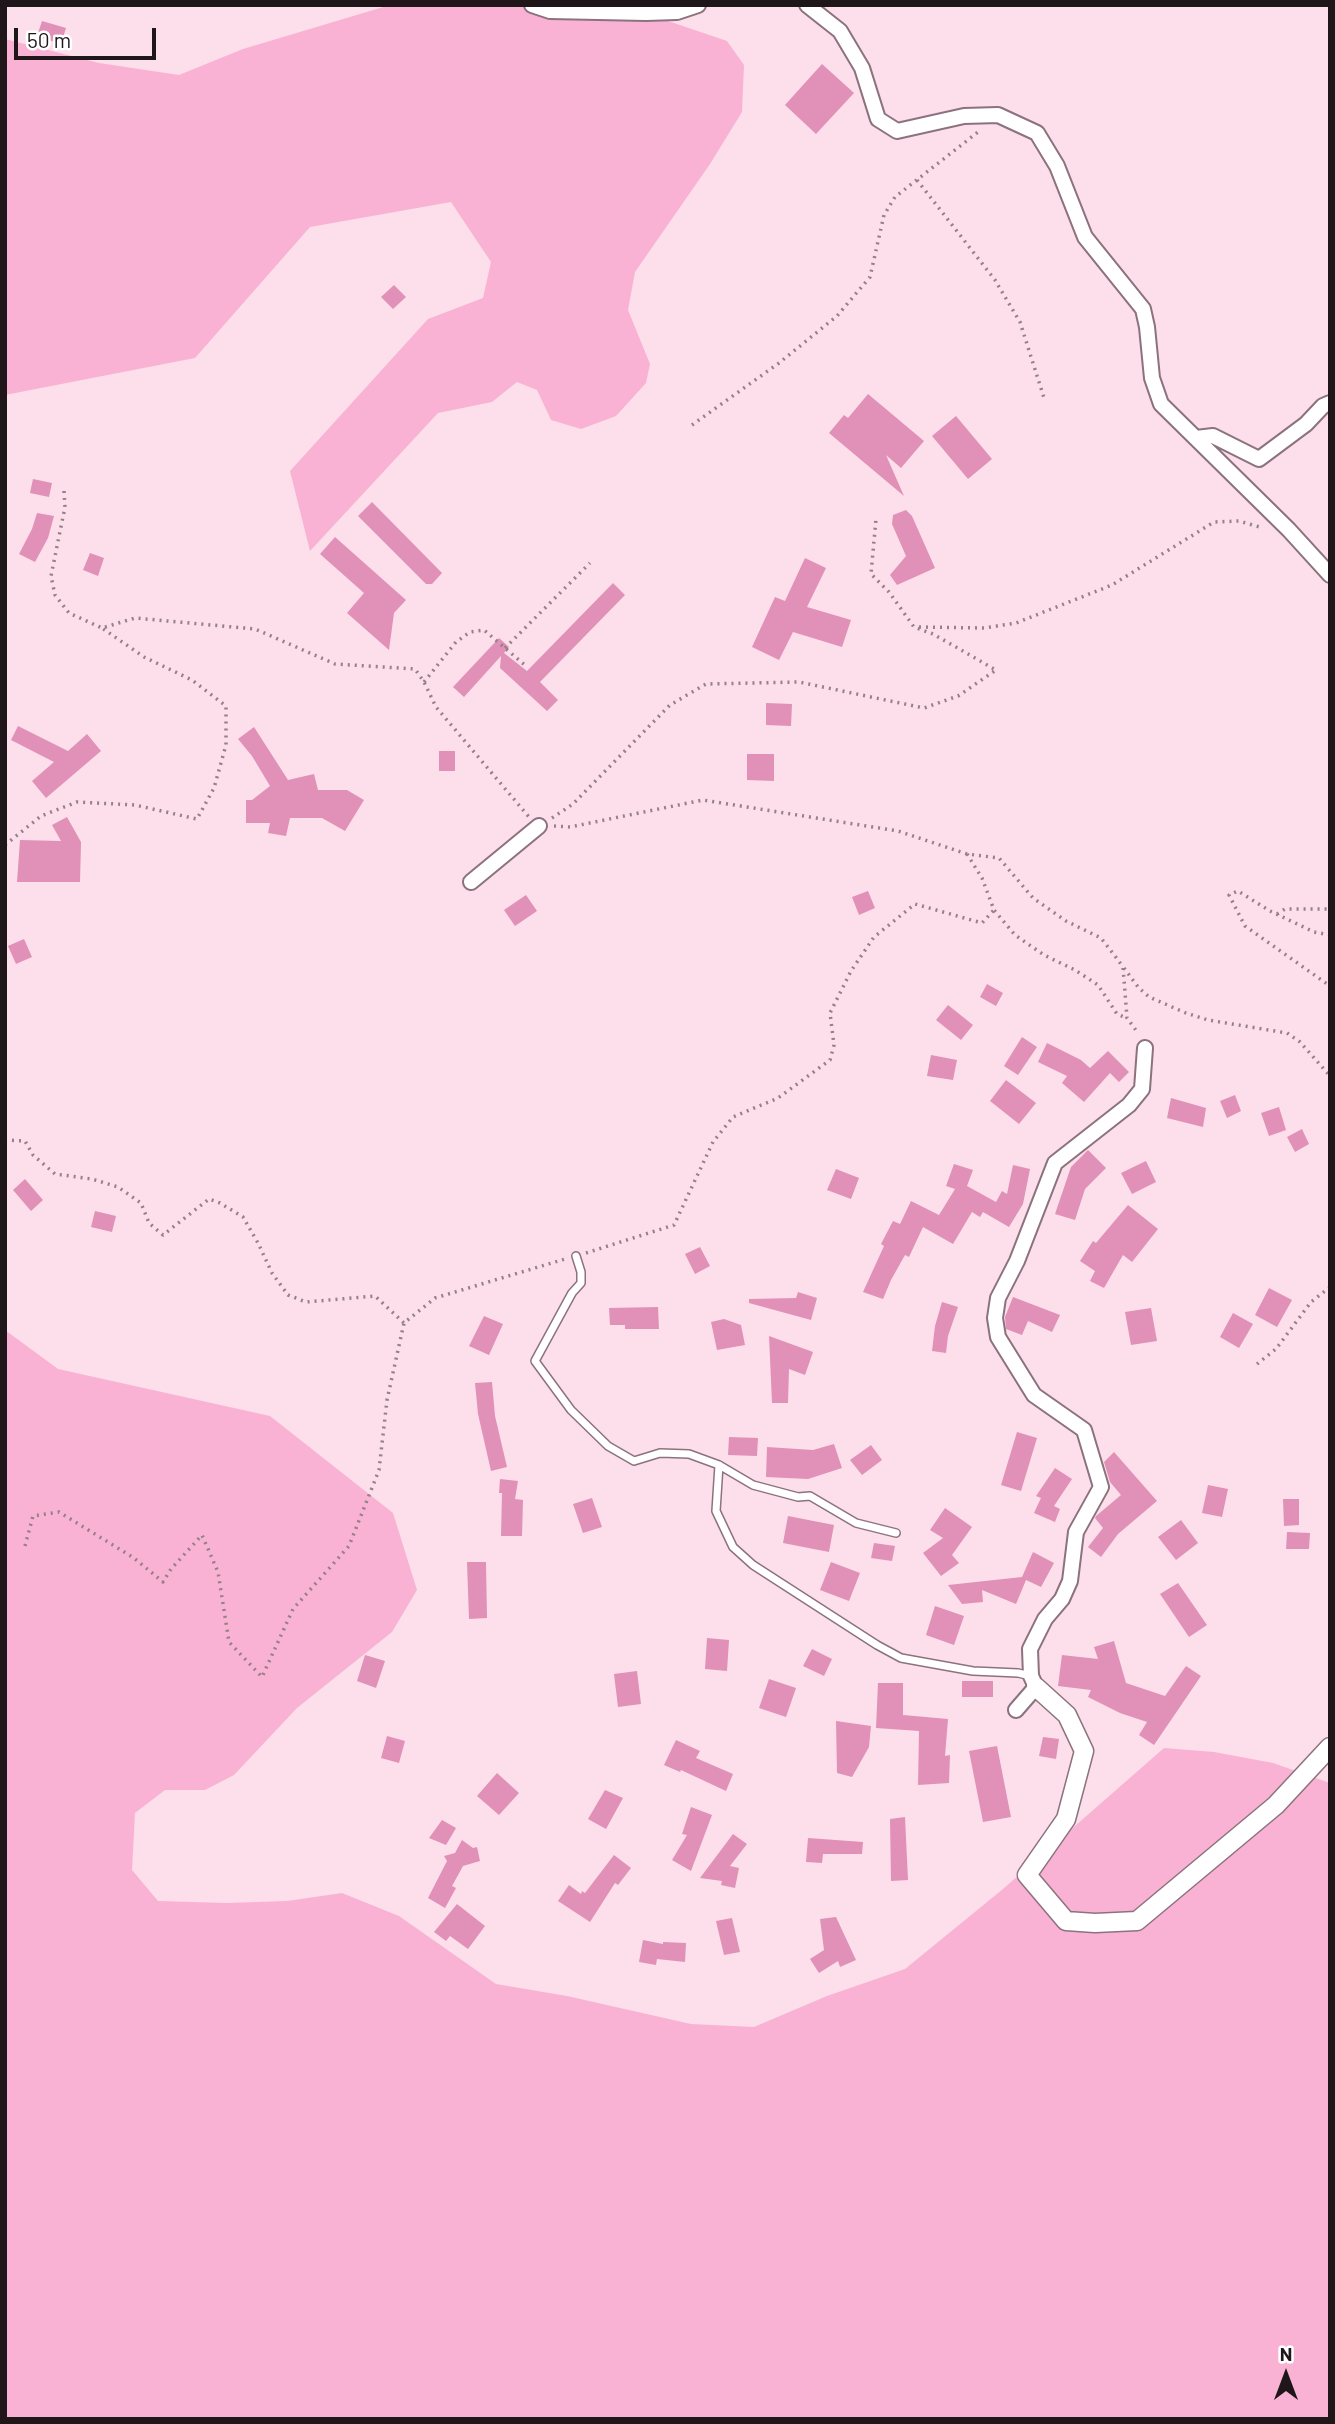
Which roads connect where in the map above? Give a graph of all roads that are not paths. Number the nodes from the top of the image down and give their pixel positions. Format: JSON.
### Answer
{"nodes":[{"id":1,"x":531,"y":5,"type":"edge"},
{"id":2,"x":698,"y":5,"type":"edge"},
{"id":3,"x":807,"y":5,"type":"edge"},
{"id":4,"x":1330,"y":403,"type":"edge"},
{"id":5,"x":1196,"y":438,"type":"junction"},
{"id":6,"x":1330,"y":575,"type":"edge"},
{"id":7,"x":540,"y":826,"type":"road end"},
{"id":8,"x":471,"y":882,"type":"dead end"},
{"id":9,"x":1145,"y":1048,"type":"road end"},
{"id":10,"x":576,"y":1256,"type":"road end"},
{"id":11,"x":719,"y":1465,"type":"junction"},
{"id":12,"x":896,"y":1532,"type":"dead end"},
{"id":13,"x":1034,"y":1682,"type":"junction"},
{"id":14,"x":1016,"y":1710,"type":"dead end"},
{"id":15,"x":1330,"y":1747,"type":"edge"}],
"edges":[{"from":1,"to":2,"type":"street"},
{"from":3,"to":5,"type":"street"},
{"from":4,"to":5,"type":"street"},
{"from":5,"to":6,"type":"street"},
{"from":7,"to":8,"type":"street"},
{"from":9,"to":13,"type":"street"},
{"from":10,"to":11,"type":"lane"},
{"from":11,"to":12,"type":"lane"},
{"from":11,"to":13,"type":"lane"},
{"from":13,"to":14,"type":"street"},
{"from":13,"to":15,"type":"street"}]}
